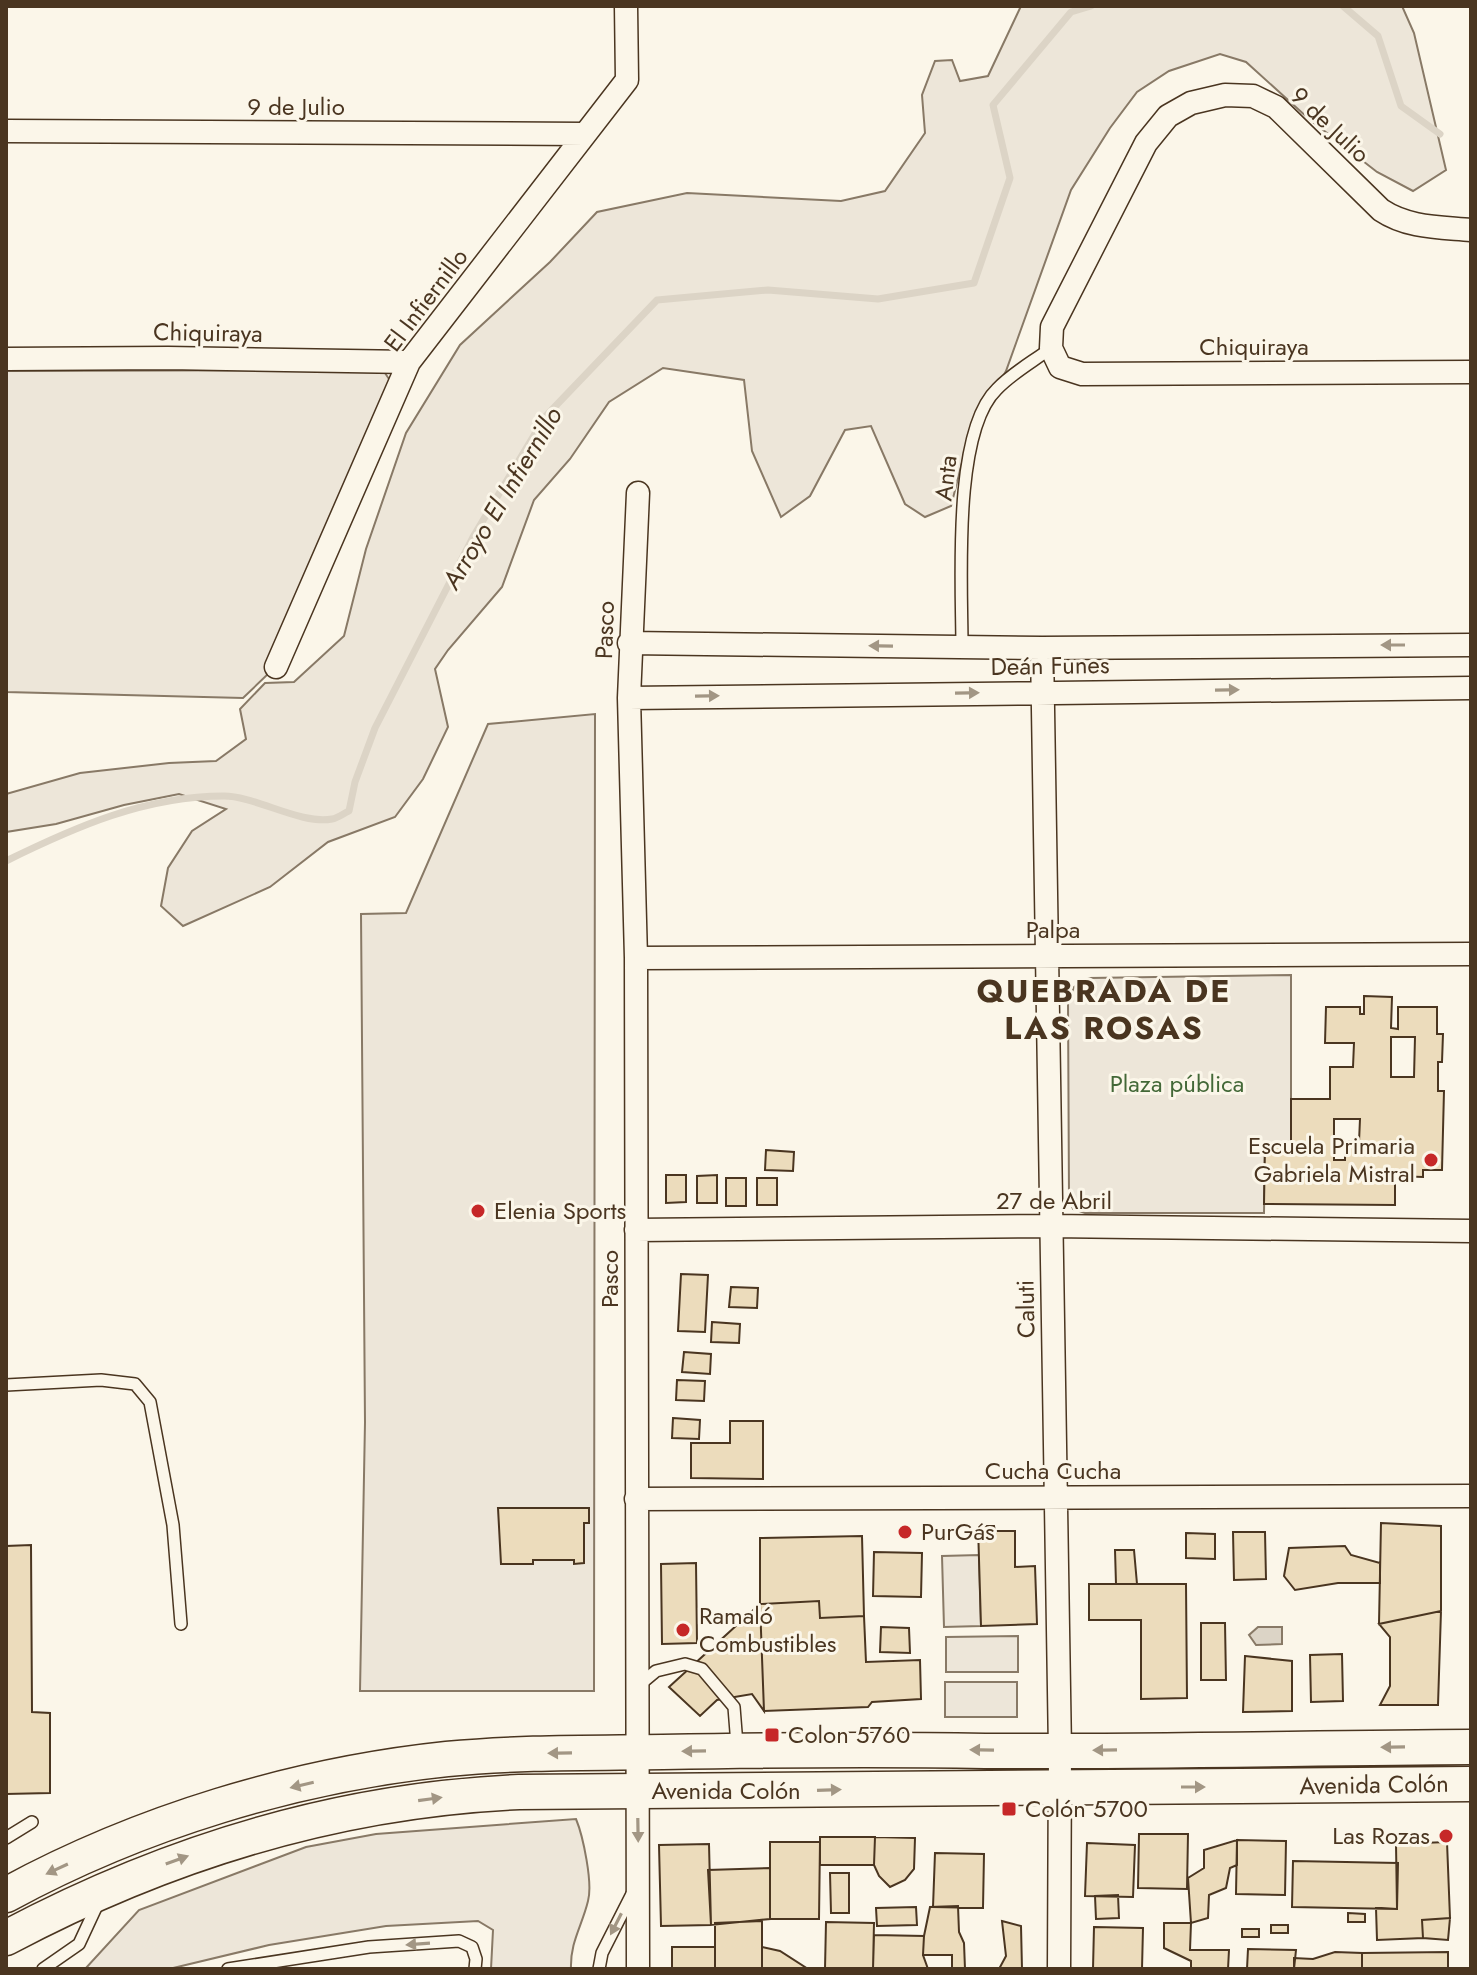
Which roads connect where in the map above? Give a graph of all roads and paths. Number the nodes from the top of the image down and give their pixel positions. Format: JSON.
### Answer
{"nodes":[{"id":1,"x":626,"y":6,"type":"edge"},
{"id":2,"x":6,"y":131,"type":"edge"},
{"id":3,"x":585,"y":134,"type":"junction"},
{"id":4,"x":1471,"y":230,"type":"edge"},
{"id":5,"x":1051,"y":348,"type":"junction"},
{"id":6,"x":6,"y":359,"type":"edge"},
{"id":7,"x":409,"y":362,"type":"junction"},
{"id":8,"x":1471,"y":372,"type":"edge"},
{"id":9,"x":638,"y":493,"type":"dead end"},
{"id":10,"x":629,"y":643,"type":"junction"},
{"id":11,"x":1471,"y":645,"type":"edge"},
{"id":12,"x":962,"y":647,"type":"junction"},
{"id":13,"x":1042,"y":648,"type":"junction"},
{"id":14,"x":276,"y":667,"type":"dead end"},
{"id":15,"x":1471,"y":688,"type":"edge"},
{"id":16,"x":1042,"y":692,"type":"junction"},
{"id":17,"x":629,"y":698,"type":"junction"},
{"id":18,"x":1471,"y":954,"type":"edge"},
{"id":19,"x":1046,"y":956,"type":"junction"},
{"id":20,"x":636,"y":958,"type":"junction"},
{"id":21,"x":1051,"y":1226,"type":"junction"},
{"id":22,"x":636,"y":1230,"type":"junction"},
{"id":23,"x":1471,"y":1231,"type":"edge"},
{"id":24,"x":6,"y":1385,"type":"edge"},
{"id":25,"x":1055,"y":1496,"type":"junction"},
{"id":26,"x":1471,"y":1496,"type":"edge"},
{"id":27,"x":636,"y":1499,"type":"junction"},
{"id":28,"x":181,"y":1624,"type":"dead end"},
{"id":29,"x":638,"y":1687,"type":"junction"},
{"id":30,"x":1471,"y":1747,"type":"edge"},
{"id":31,"x":738,"y":1750,"type":"junction"},
{"id":32,"x":1060,"y":1751,"type":"junction"},
{"id":33,"x":638,"y":1752,"type":"junction"},
{"id":34,"x":1471,"y":1784,"type":"edge"},
{"id":35,"x":1059,"y":1788,"type":"junction"},
{"id":36,"x":637,"y":1792,"type":"junction"},
{"id":37,"x":32,"y":1822,"type":"dead end"},
{"id":38,"x":6,"y":1838,"type":"edge"},
{"id":39,"x":639,"y":1881,"type":"junction"},
{"id":40,"x":105,"y":1889,"type":"junction"},
{"id":41,"x":8,"y":1891,"type":"edge"},
{"id":42,"x":6,"y":1938,"type":"edge"},
{"id":43,"x":43,"y":1969,"type":"edge"},
{"id":44,"x":228,"y":1969,"type":"edge"},
{"id":45,"x":475,"y":1969,"type":"edge"},
{"id":46,"x":599,"y":1969,"type":"edge"},
{"id":47,"x":638,"y":1969,"type":"edge"},
{"id":48,"x":1059,"y":1969,"type":"edge"}],
"edges":[{"from":1,"to":3,"type":"street","name":"El Infiernillo"},
{"from":2,"to":3,"type":"street","name":"9 de Julio"},
{"from":3,"to":7,"type":"street","name":"El Infiernillo"},
{"from":4,"to":5,"type":"street","name":"9 de Julio"},
{"from":5,"to":8,"type":"street","name":"Chiquiraya"},
{"from":5,"to":12,"type":"lane","name":"Anta"},
{"from":6,"to":7,"type":"street","name":"Chiquiraya"},
{"from":7,"to":14,"type":"street","name":"El Infiernillo"},
{"from":9,"to":10,"type":"street","name":"Pasco"},
{"from":12,"to":10,"type":"street","name":"Deán Funes","one_way":true},
{"from":10,"to":17,"type":"street","name":"Pasco"},
{"from":11,"to":13,"type":"street","name":"Deán Funes","one_way":true},
{"from":12,"to":13,"type":"street","name":"Deán Funes"},
{"from":13,"to":16,"type":"street","name":"Caluti"},
{"from":16,"to":15,"type":"street","name":"Deán Funes","one_way":true},
{"from":17,"to":16,"type":"street","name":"Deán Funes","one_way":true},
{"from":16,"to":19,"type":"street","name":"Caluti"},
{"from":17,"to":20,"type":"street","name":"Pasco"},
{"from":18,"to":19,"type":"street","name":"Palpa"},
{"from":19,"to":20,"type":"street","name":"Palpa"},
{"from":19,"to":21,"type":"street","name":"Caluti"},
{"from":20,"to":22,"type":"street","name":"Pasco"},
{"from":21,"to":22,"type":"street","name":"27 de Abril"},
{"from":21,"to":23,"type":"street","name":"27 de Abril"},
{"from":21,"to":25,"type":"street","name":"Caluti"},
{"from":22,"to":27,"type":"street","name":"Pasco"},
{"from":24,"to":28,"type":"lane"},
{"from":25,"to":26,"type":"street","name":"Cucha Cucha"},
{"from":25,"to":27,"type":"street","name":"Cucha Cucha"},
{"from":25,"to":32,"type":"street","name":"Caluti"},
{"from":27,"to":29,"type":"street","name":"Pasco"},
{"from":29,"to":31,"type":"lane"},
{"from":29,"to":33,"type":"street","name":"Pasco"},
{"from":30,"to":32,"type":"main road","name":"Avenida Colón","one_way":true},
{"from":32,"to":31,"type":"main road","name":"Avenida Colón","one_way":true},
{"from":31,"to":33,"type":"main road","name":"Avenida Colón","one_way":true},
{"from":32,"to":35,"type":"street","name":"Caluti"},
{"from":33,"to":36,"type":"street","name":"Pasco"},
{"from":33,"to":41,"type":"main road","name":"Avenida Colón","one_way":true},
{"from":35,"to":34,"type":"main road","name":"Avenida Colón","one_way":true},
{"from":36,"to":35,"type":"main road","name":"Avenida Colón","one_way":true},
{"from":35,"to":48,"type":"street","name":"Caluti"},
{"from":36,"to":39,"type":"street","name":"Pasco","one_way":true},
{"from":40,"to":36,"type":"main road","name":"Avenida Colón","one_way":true},
{"from":37,"to":38,"type":"lane"},
{"from":39,"to":46,"type":"lane","one_way":true},
{"from":39,"to":47,"type":"street","name":"Pasco"},
{"from":40,"to":42,"type":"main road","name":"Avenida Colón"},
{"from":40,"to":43,"type":"lane"},
{"from":45,"to":44,"type":"lane","one_way":true}]}
